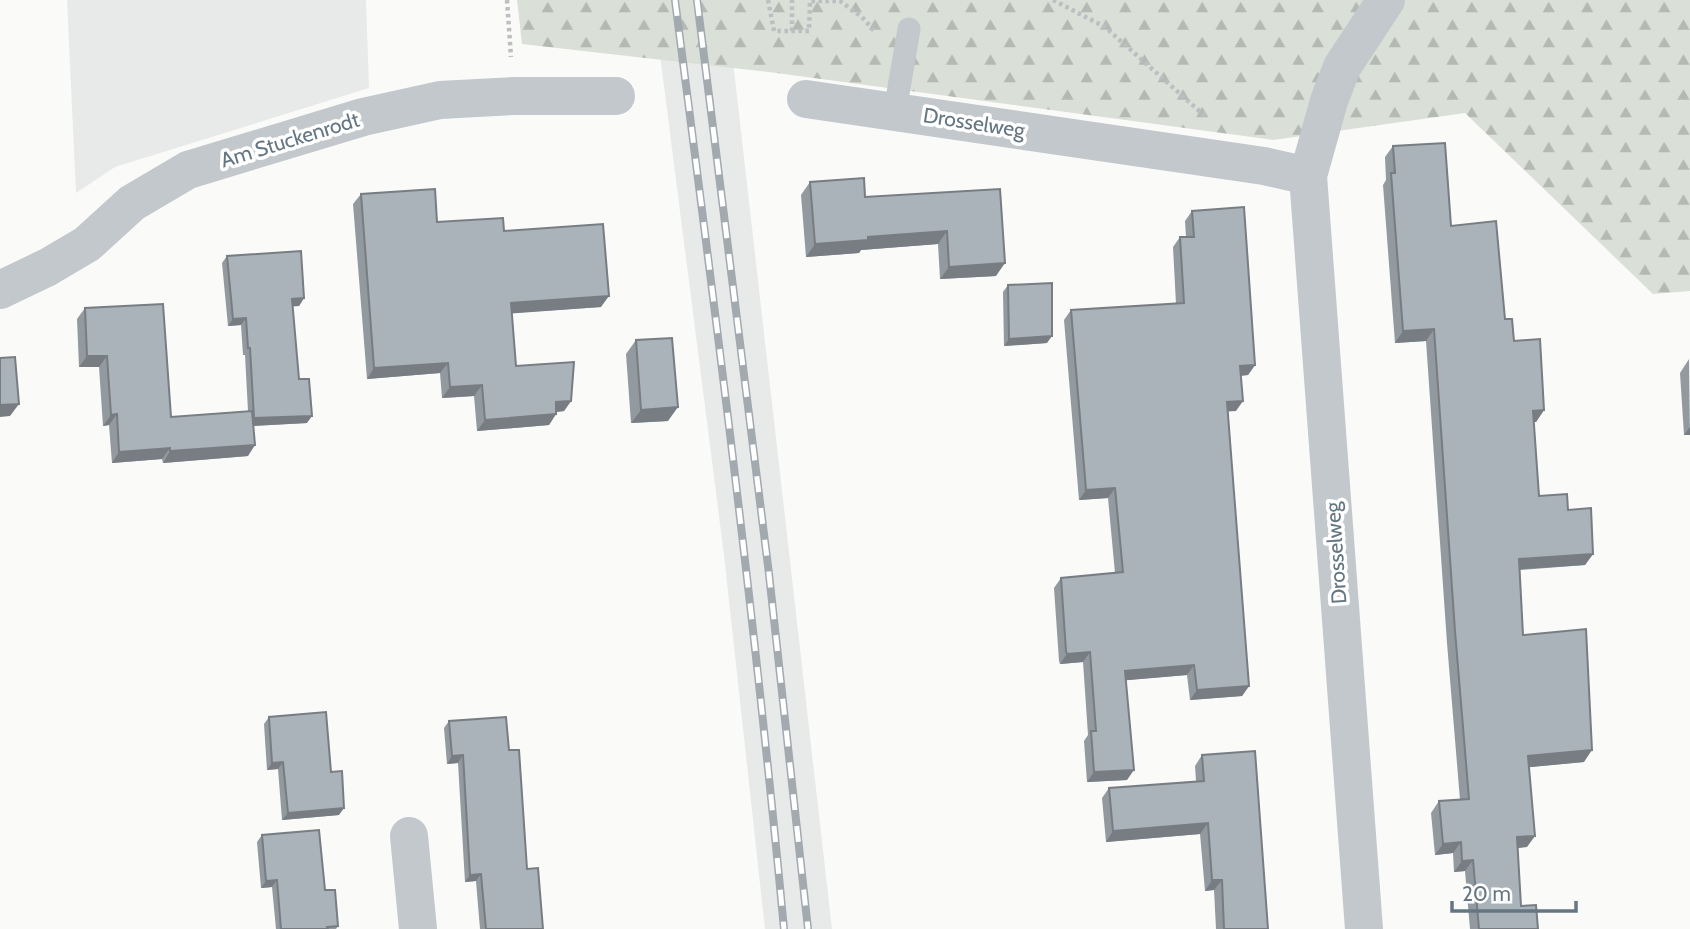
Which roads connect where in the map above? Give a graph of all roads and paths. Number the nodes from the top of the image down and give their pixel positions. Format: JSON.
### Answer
{"nodes":[{"id":1,"x":507,"y":0,"type":"edge"},
{"id":2,"x":768,"y":0,"type":"edge"},
{"id":3,"x":792,"y":0,"type":"edge"},
{"id":4,"x":1054,"y":0,"type":"edge"},
{"id":5,"x":1386,"y":0,"type":"edge"},
{"id":6,"x":909,"y":29,"type":"dead end"},
{"id":7,"x":792,"y":31,"type":"junction"},
{"id":8,"x":877,"y":34,"type":"dead end"},
{"id":9,"x":514,"y":96,"type":"junction"},
{"id":10,"x":616,"y":96,"type":"dead end"},
{"id":11,"x":806,"y":99,"type":"dead end"},
{"id":12,"x":895,"y":111,"type":"junction"},
{"id":13,"x":1213,"y":123,"type":"dead end"},
{"id":14,"x":1308,"y":176,"type":"junction"},
{"id":15,"x":0,"y":290,"type":"edge"},
{"id":16,"x":409,"y":836,"type":"dead end"},
{"id":17,"x":418,"y":929,"type":"edge"},
{"id":18,"x":1364,"y":929,"type":"edge"}],
"edges":[{"from":1,"to":9,"type":"path"},
{"from":2,"to":7,"type":"path"},
{"from":3,"to":7,"type":"path"},
{"from":4,"to":13,"type":"path"},
{"from":5,"to":14,"type":"street","name":"Drosselweg"},
{"from":6,"to":12,"type":"lane"},
{"from":7,"to":8,"type":"path"},
{"from":9,"to":10,"type":"street","name":"Am Stuckenrodt"},
{"from":9,"to":15,"type":"street","name":"Am Stuckenrodt"},
{"from":11,"to":12,"type":"street","name":"Drosselweg"},
{"from":12,"to":14,"type":"street","name":"Drosselweg"},
{"from":14,"to":18,"type":"street","name":"Drosselweg"},
{"from":16,"to":17,"type":"street"}]}
